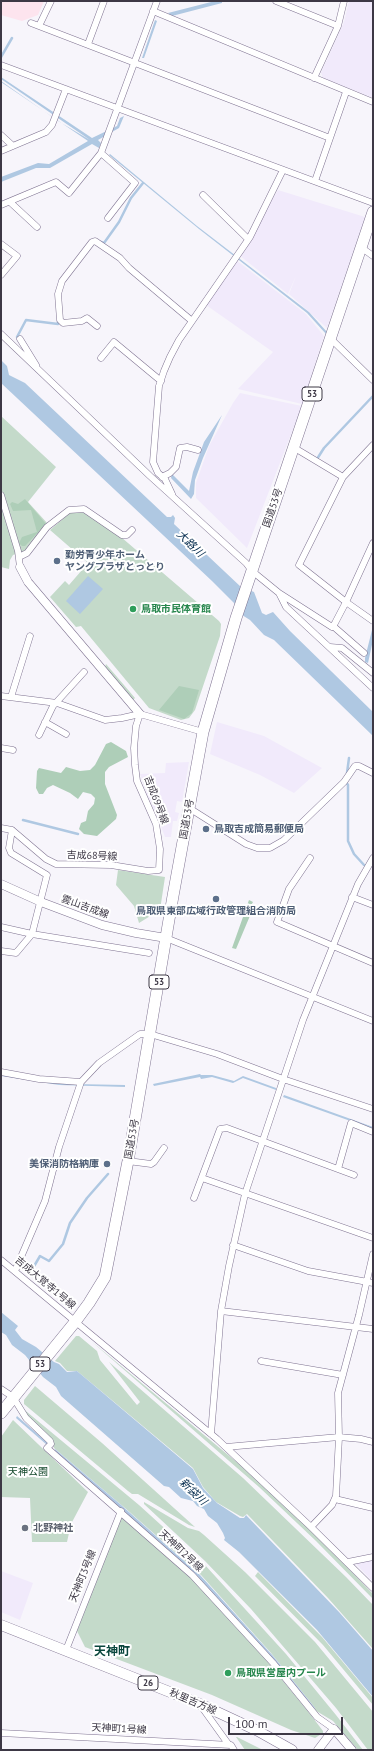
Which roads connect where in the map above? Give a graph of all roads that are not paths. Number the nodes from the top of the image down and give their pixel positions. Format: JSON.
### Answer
{"nodes":[{"id":1,"x":51,"y":1,"type":"edge"},
{"id":2,"x":104,"y":1,"type":"edge"},
{"id":3,"x":157,"y":1,"type":"edge"},
{"id":4,"x":276,"y":1,"type":"edge"},
{"id":5,"x":344,"y":1,"type":"edge"},
{"id":6,"x":286,"y":3,"type":"edge"},
{"id":7,"x":153,"y":11,"type":"junction"},
{"id":8,"x":31,"y":23,"type":"dead end"},
{"id":9,"x":39,"y":26,"type":"junction"},
{"id":10,"x":338,"y":26,"type":"junction"},
{"id":11,"x":88,"y":44,"type":"junction"},
{"id":12,"x":134,"y":62,"type":"junction"},
{"id":13,"x":1,"y":65,"type":"edge"},
{"id":14,"x":314,"y":78,"type":"junction"},
{"id":15,"x":66,"y":89,"type":"junction"},
{"id":16,"x":346,"y":92,"type":"junction"},
{"id":17,"x":373,"y":102,"type":"edge"},
{"id":18,"x":117,"y":107,"type":"junction"},
{"id":19,"x":1,"y":135,"type":"edge"},
{"id":20,"x":330,"y":138,"type":"junction"},
{"id":21,"x":13,"y":146,"type":"junction"},
{"id":22,"x":1,"y":151,"type":"edge"},
{"id":23,"x":101,"y":153,"type":"junction"},
{"id":24,"x":283,"y":170,"type":"junction"},
{"id":25,"x":315,"y":181,"type":"junction"},
{"id":26,"x":203,"y":195,"type":"dead end"},
{"id":27,"x":10,"y":202,"type":"junction"},
{"id":28,"x":373,"y":203,"type":"edge"},
{"id":29,"x":1,"y":205,"type":"edge"},
{"id":30,"x":373,"y":212,"type":"edge"},
{"id":31,"x":108,"y":218,"type":"dead end"},
{"id":32,"x":37,"y":227,"type":"dead end"},
{"id":33,"x":248,"y":239,"type":"junction"},
{"id":34,"x":1,"y":244,"type":"edge"},
{"id":35,"x":362,"y":248,"type":"junction"},
{"id":36,"x":373,"y":256,"type":"edge"},
{"id":37,"x":1,"y":275,"type":"edge"},
{"id":38,"x":192,"y":321,"type":"junction"},
{"id":39,"x":97,"y":326,"type":"dead end"},
{"id":40,"x":1,"y":334,"type":"edge"},
{"id":41,"x":20,"y":339,"type":"dead end"},
{"id":42,"x":331,"y":339,"type":"junction"},
{"id":43,"x":101,"y":358,"type":"dead end"},
{"id":44,"x":37,"y":369,"type":"junction"},
{"id":45,"x":373,"y":380,"type":"edge"},
{"id":46,"x":161,"y":381,"type":"junction"},
{"id":47,"x":373,"y":445,"type":"edge"},
{"id":48,"x":293,"y":447,"type":"junction"},
{"id":49,"x":198,"y":450,"type":"dead end"},
{"id":50,"x":162,"y":477,"type":"junction"},
{"id":51,"x":343,"y":477,"type":"junction"},
{"id":52,"x":1,"y":495,"type":"edge"},
{"id":53,"x":173,"y":497,"type":"junction"},
{"id":54,"x":132,"y":530,"type":"dead end"},
{"id":55,"x":373,"y":543,"type":"edge"},
{"id":56,"x":18,"y":557,"type":"junction"},
{"id":57,"x":20,"y":567,"type":"joint"},
{"id":58,"x":252,"y":573,"type":"junction"},
{"id":59,"x":279,"y":593,"type":"junction"},
{"id":60,"x":346,"y":602,"type":"junction"},
{"id":61,"x":373,"y":621,"type":"edge"},
{"id":62,"x":333,"y":626,"type":"junction"},
{"id":63,"x":30,"y":636,"type":"dead end"},
{"id":64,"x":330,"y":647,"type":"junction"},
{"id":65,"x":364,"y":653,"type":"dead end"},
{"id":66,"x":84,"y":672,"type":"dead end"},
{"id":67,"x":373,"y":674,"type":"edge"},
{"id":68,"x":373,"y":688,"type":"edge"},
{"id":69,"x":1,"y":696,"type":"edge"},
{"id":70,"x":11,"y":697,"type":"junction"},
{"id":71,"x":56,"y":703,"type":"junction"},
{"id":72,"x":140,"y":714,"type":"junction"},
{"id":73,"x":45,"y":722,"type":"junction"},
{"id":74,"x":203,"y":732,"type":"junction"},
{"id":75,"x":66,"y":734,"type":"dead end"},
{"id":76,"x":39,"y":735,"type":"dead end"},
{"id":77,"x":1,"y":748,"type":"edge"},
{"id":78,"x":12,"y":750,"type":"dead end"},
{"id":79,"x":373,"y":773,"type":"edge"},
{"id":80,"x":189,"y":808,"type":"junction"},
{"id":81,"x":1,"y":828,"type":"edge"},
{"id":82,"x":12,"y":830,"type":"junction"},
{"id":83,"x":310,"y":858,"type":"dead end"},
{"id":84,"x":373,"y":858,"type":"edge"},
{"id":85,"x":55,"y":864,"type":"junction"},
{"id":86,"x":159,"y":870,"type":"joint"},
{"id":87,"x":47,"y":875,"type":"junction"},
{"id":88,"x":1,"y":884,"type":"edge"},
{"id":89,"x":352,"y":897,"type":"junction"},
{"id":90,"x":41,"y":902,"type":"junction"},
{"id":91,"x":373,"y":905,"type":"edge"},
{"id":92,"x":1,"y":927,"type":"edge"},
{"id":93,"x":32,"y":934,"type":"junction"},
{"id":94,"x":166,"y":938,"type":"junction"},
{"id":95,"x":332,"y":946,"type":"junction"},
{"id":96,"x":1,"y":951,"type":"edge"},
{"id":97,"x":148,"y":952,"type":"dead end"},
{"id":98,"x":373,"y":963,"type":"edge"},
{"id":99,"x":312,"y":996,"type":"junction"},
{"id":100,"x":373,"y":1021,"type":"edge"},
{"id":101,"x":150,"y":1034,"type":"junction"},
{"id":102,"x":1,"y":1072,"type":"edge"},
{"id":103,"x":283,"y":1079,"type":"junction"},
{"id":104,"x":81,"y":1082,"type":"junction"},
{"id":105,"x":373,"y":1109,"type":"edge"},
{"id":106,"x":373,"y":1132,"type":"edge"},
{"id":107,"x":263,"y":1141,"type":"junction"},
{"id":108,"x":164,"y":1148,"type":"dead end"},
{"id":109,"x":128,"y":1160,"type":"junction"},
{"id":110,"x":338,"y":1169,"type":"junction"},
{"id":111,"x":354,"y":1175,"type":"dead end"},
{"id":112,"x":202,"y":1178,"type":"junction"},
{"id":113,"x":245,"y":1194,"type":"junction"},
{"id":114,"x":194,"y":1198,"type":"dead end"},
{"id":115,"x":373,"y":1238,"type":"edge"},
{"id":116,"x":233,"y":1245,"type":"junction"},
{"id":117,"x":373,"y":1254,"type":"edge"},
{"id":118,"x":1,"y":1260,"type":"edge"},
{"id":119,"x":15,"y":1271,"type":"junction"},
{"id":120,"x":370,"y":1283,"type":"edge"},
{"id":121,"x":221,"y":1311,"type":"junction"},
{"id":122,"x":75,"y":1322,"type":"junction"},
{"id":123,"x":355,"y":1328,"type":"junction"},
{"id":124,"x":373,"y":1329,"type":"edge"},
{"id":125,"x":261,"y":1361,"type":"dead end"},
{"id":126,"x":342,"y":1375,"type":"junction"},
{"id":127,"x":1,"y":1389,"type":"edge"},
{"id":128,"x":14,"y":1395,"type":"junction"},
{"id":129,"x":1,"y":1413,"type":"edge"},
{"id":130,"x":210,"y":1434,"type":"junction"},
{"id":131,"x":339,"y":1437,"type":"junction"},
{"id":132,"x":373,"y":1442,"type":"edge"},
{"id":133,"x":226,"y":1447,"type":"junction"},
{"id":134,"x":335,"y":1499,"type":"junction"},
{"id":135,"x":373,"y":1508,"type":"edge"},
{"id":136,"x":121,"y":1511,"type":"junction"},
{"id":137,"x":312,"y":1527,"type":"junction"},
{"id":138,"x":373,"y":1557,"type":"edge"},
{"id":139,"x":348,"y":1562,"type":"junction"},
{"id":140,"x":373,"y":1588,"type":"edge"},
{"id":141,"x":1,"y":1625,"type":"edge"},
{"id":142,"x":66,"y":1650,"type":"junction"},
{"id":143,"x":200,"y":1704,"type":"junction"},
{"id":144,"x":334,"y":1730,"type":"junction"},
{"id":145,"x":1,"y":1733,"type":"edge"},
{"id":146,"x":229,"y":1745,"type":"junction"},
{"id":147,"x":234,"y":1750,"type":"edge"},
{"id":148,"x":292,"y":1750,"type":"edge"},
{"id":149,"x":318,"y":1750,"type":"edge"},
{"id":150,"x":352,"y":1750,"type":"edge"}],
"edges":[{"from":1,"to":9,"type":"street"},
{"from":2,"to":11,"type":"street"},
{"from":3,"to":7,"type":"street"},
{"from":4,"to":6,"type":"street"},
{"from":5,"to":10,"type":"street"},
{"from":6,"to":10,"type":"street"},
{"from":7,"to":12,"type":"street"},
{"from":7,"to":14,"type":"street"},
{"from":8,"to":9,"type":"street"},
{"from":9,"to":11,"type":"street"},
{"from":10,"to":14,"type":"street"},
{"from":11,"to":12,"type":"street"},
{"from":12,"to":18,"type":"street"},
{"from":12,"to":20,"type":"street"},
{"from":13,"to":15,"type":"street"},
{"from":14,"to":16,"type":"street"},
{"from":15,"to":18,"type":"street"},
{"from":15,"to":21,"type":"street"},
{"from":16,"to":17,"type":"street"},
{"from":16,"to":20,"type":"street"},
{"from":18,"to":23,"type":"street"},
{"from":18,"to":24,"type":"street"},
{"from":19,"to":21,"type":"street"},
{"from":20,"to":25,"type":"street"},
{"from":21,"to":22,"type":"street"},
{"from":23,"to":27,"type":"street"},
{"from":23,"to":31,"type":"street"},
{"from":24,"to":25,"type":"street"},
{"from":24,"to":33,"type":"street"},
{"from":25,"to":28,"type":"street"},
{"from":26,"to":33,"type":"street"},
{"from":27,"to":29,"type":"street"},
{"from":27,"to":32,"type":"street"},
{"from":30,"to":35,"type":"highway","name":"国道53号","number":"53"},
{"from":33,"to":38,"type":"street"},
{"from":34,"to":37,"type":"street"},
{"from":35,"to":36,"type":"street"},
{"from":35,"to":42,"type":"highway","name":"国道53号","number":"53"},
{"from":38,"to":39,"type":"street"},
{"from":38,"to":46,"type":"street"},
{"from":40,"to":44,"type":"street"},
{"from":41,"to":44,"type":"street"},
{"from":42,"to":45,"type":"street"},
{"from":42,"to":48,"type":"highway","name":"国道53号","number":"53"},
{"from":43,"to":46,"type":"street"},
{"from":44,"to":53,"type":"street"},
{"from":46,"to":50,"type":"street"},
{"from":47,"to":51,"type":"street"},
{"from":48,"to":51,"type":"street"},
{"from":48,"to":58,"type":"highway","name":"国道53号","number":"53"},
{"from":49,"to":50,"type":"street"},
{"from":50,"to":53,"type":"street"},
{"from":51,"to":60,"type":"street"},
{"from":52,"to":56,"type":"street"},
{"from":53,"to":58,"type":"street"},
{"from":54,"to":56,"type":"street"},
{"from":55,"to":60,"type":"street"},
{"from":56,"to":57,"type":"street"},
{"from":57,"to":72,"type":"street"},
{"from":58,"to":59,"type":"street"},
{"from":58,"to":74,"type":"highway","name":"国道53号","number":"53"},
{"from":59,"to":62,"type":"street"},
{"from":59,"to":64,"type":"street"},
{"from":60,"to":61,"type":"street"},
{"from":60,"to":62,"type":"street"},
{"from":62,"to":65,"type":"street"},
{"from":63,"to":70,"type":"street"},
{"from":64,"to":67,"type":"street"},
{"from":64,"to":68,"type":"street"},
{"from":66,"to":71,"type":"street"},
{"from":69,"to":70,"type":"street"},
{"from":70,"to":71,"type":"street"},
{"from":71,"to":72,"type":"street"},
{"from":71,"to":73,"type":"street"},
{"from":72,"to":74,"type":"street"},
{"from":72,"to":86,"type":"street","name":"吉成69号線"},
{"from":73,"to":75,"type":"street"},
{"from":73,"to":76,"type":"street"},
{"from":74,"to":80,"type":"highway","name":"国道53号","number":"53"},
{"from":77,"to":78,"type":"street"},
{"from":79,"to":80,"type":"street"},
{"from":80,"to":94,"type":"highway","name":"国道53号","number":"53"},
{"from":81,"to":82,"type":"street"},
{"from":82,"to":85,"type":"street","name":"吉成68号線"},
{"from":82,"to":87,"type":"street"},
{"from":83,"to":95,"type":"street"},
{"from":84,"to":89,"type":"street"},
{"from":85,"to":86,"type":"street","name":"吉成68号線"},
{"from":85,"to":87,"type":"street"},
{"from":87,"to":90,"type":"street"},
{"from":88,"to":90,"type":"street","name":"雲山吉成線"},
{"from":89,"to":91,"type":"street"},
{"from":89,"to":95,"type":"street"},
{"from":90,"to":93,"type":"street"},
{"from":90,"to":94,"type":"street","name":"雲山吉成線"},
{"from":92,"to":93,"type":"street"},
{"from":93,"to":96,"type":"street"},
{"from":93,"to":97,"type":"street"},
{"from":94,"to":99,"type":"street"},
{"from":94,"to":101,"type":"highway","name":"国道53号","number":"53"},
{"from":95,"to":98,"type":"street"},
{"from":95,"to":99,"type":"street"},
{"from":99,"to":100,"type":"street"},
{"from":99,"to":103,"type":"street"},
{"from":101,"to":103,"type":"street"},
{"from":101,"to":104,"type":"street"},
{"from":101,"to":109,"type":"highway","name":"国道53号","number":"53"},
{"from":102,"to":104,"type":"street"},
{"from":103,"to":105,"type":"street"},
{"from":103,"to":107,"type":"street"},
{"from":104,"to":119,"type":"street"},
{"from":106,"to":110,"type":"street"},
{"from":107,"to":110,"type":"street"},
{"from":107,"to":112,"type":"street"},
{"from":107,"to":113,"type":"street"},
{"from":108,"to":109,"type":"street"},
{"from":109,"to":122,"type":"highway","name":"国道53号","number":"53"},
{"from":110,"to":111,"type":"street"},
{"from":112,"to":113,"type":"street"},
{"from":112,"to":114,"type":"street"},
{"from":113,"to":115,"type":"street"},
{"from":113,"to":116,"type":"street"},
{"from":116,"to":120,"type":"street"},
{"from":116,"to":121,"type":"street"},
{"from":117,"to":120,"type":"street"},
{"from":118,"to":119,"type":"street","name":"吉成大覚寺1号線"},
{"from":119,"to":122,"type":"street","name":"吉成大覚寺1号線"},
{"from":120,"to":123,"type":"street"},
{"from":121,"to":123,"type":"street"},
{"from":121,"to":130,"type":"street"},
{"from":122,"to":128,"type":"highway","name":"国道53号","number":"53"},
{"from":122,"to":130,"type":"street","name":"吉成大覚寺1号線"},
{"from":123,"to":124,"type":"street"},
{"from":123,"to":126,"type":"street"},
{"from":125,"to":126,"type":"street"},
{"from":126,"to":131,"type":"street"},
{"from":127,"to":128,"type":"street"},
{"from":128,"to":129,"type":"highway","name":"国道53号","number":"53"},
{"from":128,"to":136,"type":"street","name":"天神町2号線"},
{"from":130,"to":133,"type":"street","name":"吉成大覚寺1号線"},
{"from":131,"to":132,"type":"street"},
{"from":131,"to":133,"type":"street"},
{"from":131,"to":134,"type":"street"},
{"from":133,"to":137,"type":"street","name":"吉成大覚寺1号線"},
{"from":134,"to":135,"type":"street"},
{"from":134,"to":137,"type":"street"},
{"from":136,"to":142,"type":"street","name":"天神町3号線"},
{"from":136,"to":144,"type":"street","name":"天神町2号線"},
{"from":137,"to":139,"type":"street","name":"吉成大覚寺1号線"},
{"from":138,"to":139,"type":"street"},
{"from":139,"to":140,"type":"street","name":"吉成大覚寺1号線"},
{"from":141,"to":142,"type":"main road","name":"秋里吉方線","number":"26"},
{"from":142,"to":143,"type":"main road","name":"秋里吉方線","number":"26"},
{"from":143,"to":146,"type":"street"},
{"from":143,"to":148,"type":"main road","name":"秋里吉方線","number":"26"},
{"from":144,"to":149,"type":"street"},
{"from":144,"to":150,"type":"street"},
{"from":145,"to":146,"type":"street","name":"天神町1号線"},
{"from":146,"to":147,"type":"street"}]}
